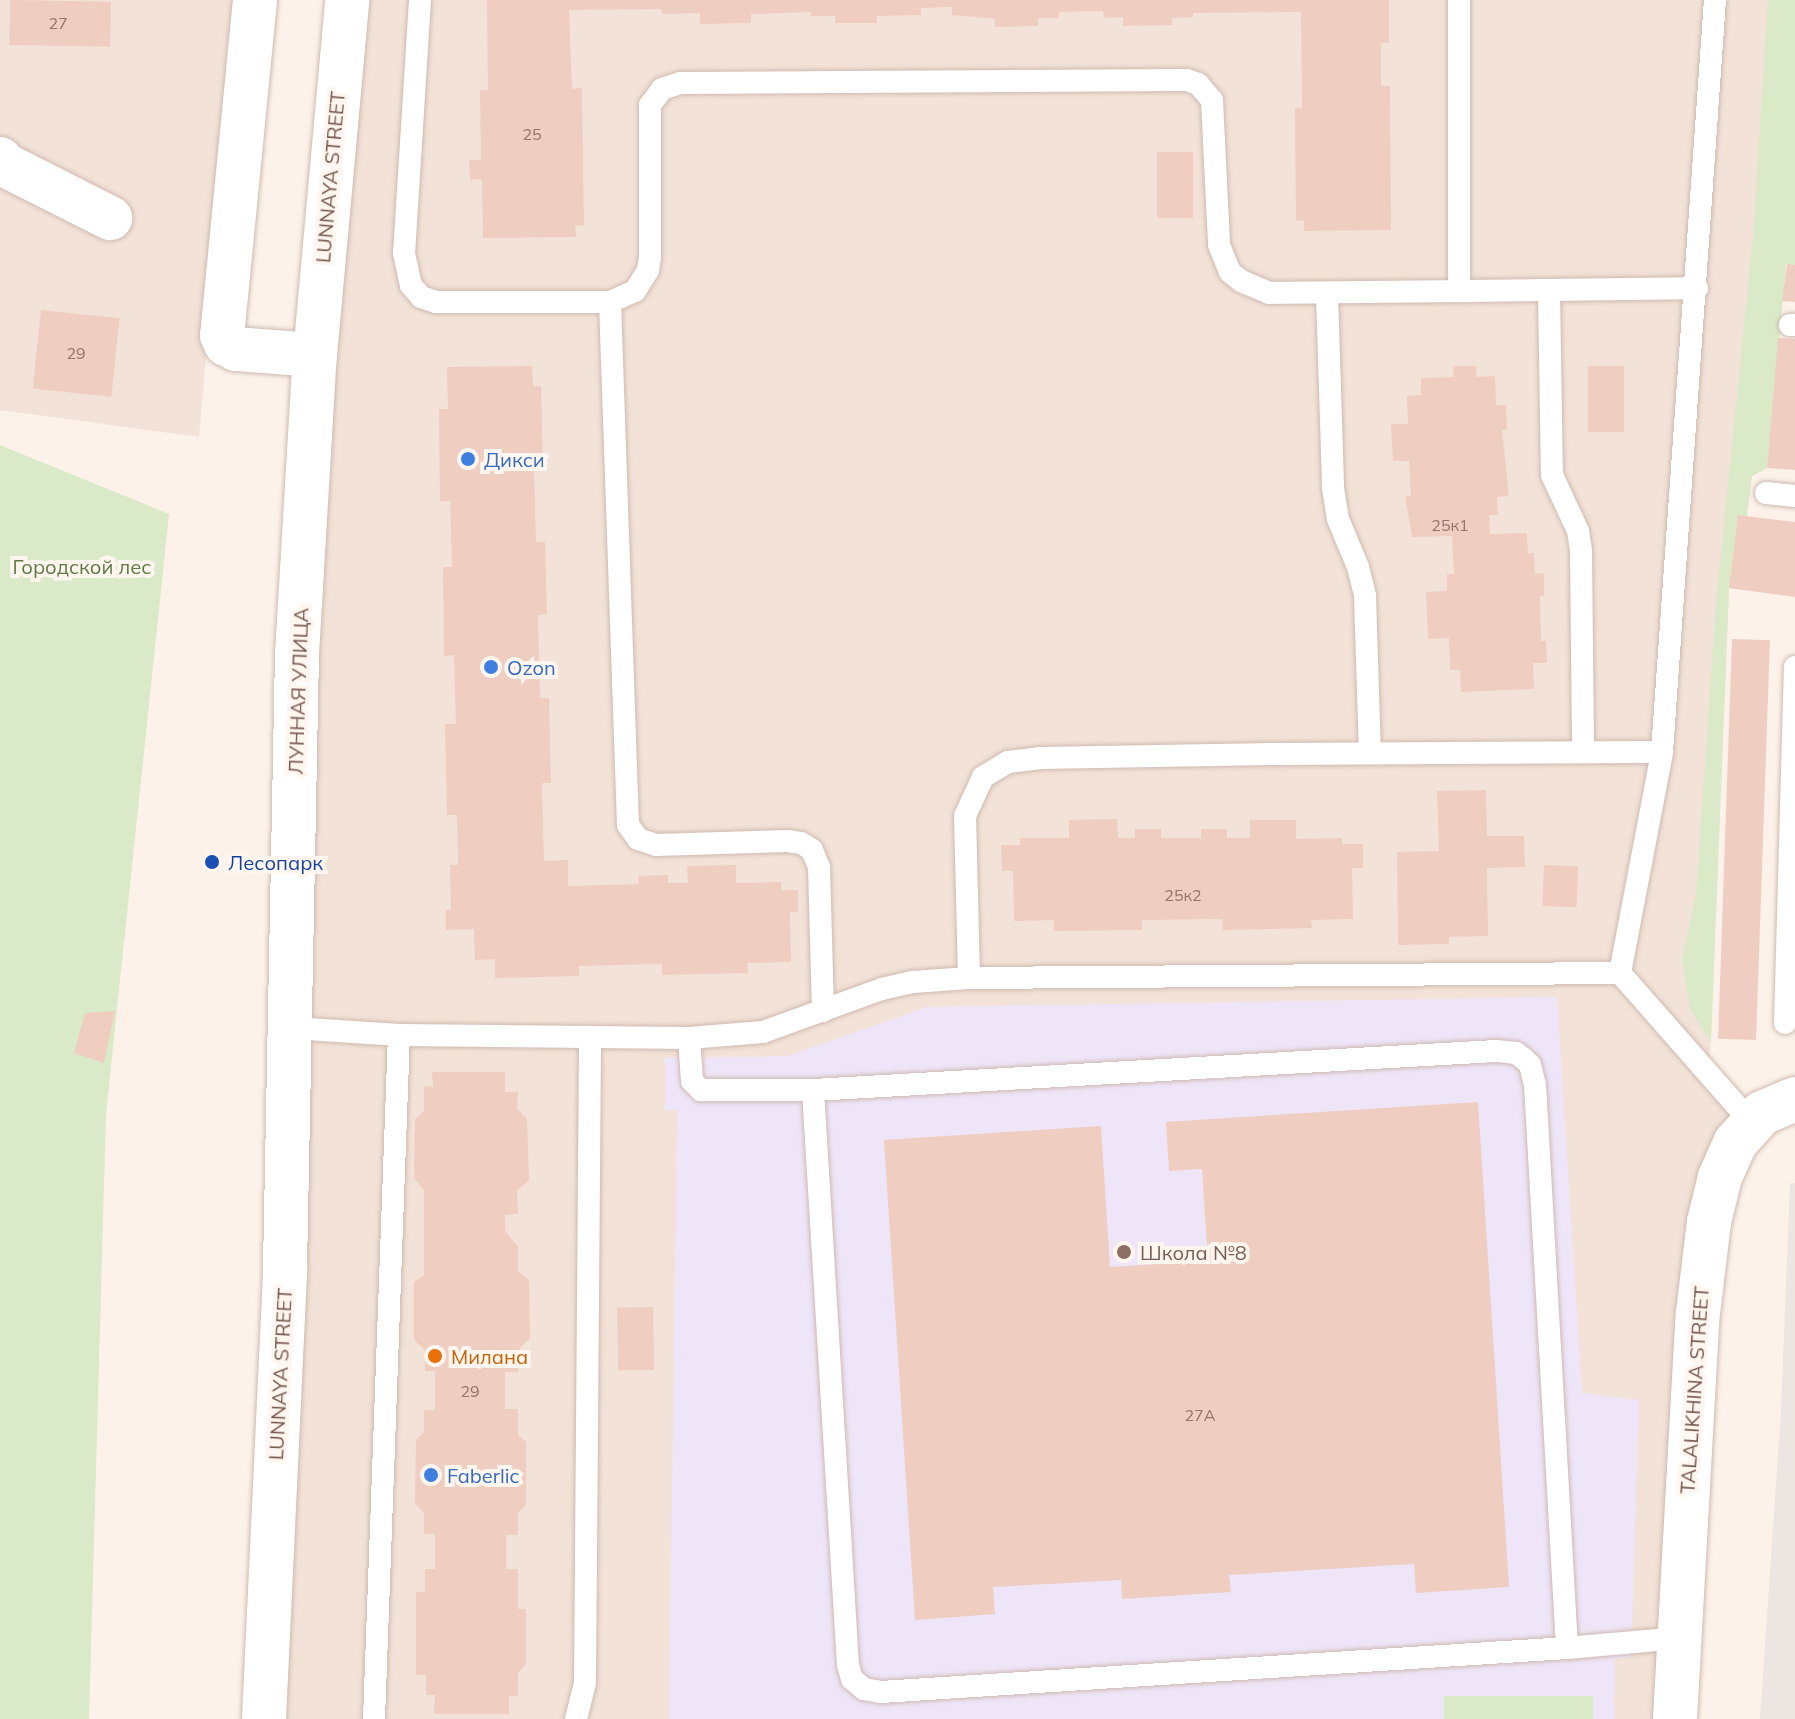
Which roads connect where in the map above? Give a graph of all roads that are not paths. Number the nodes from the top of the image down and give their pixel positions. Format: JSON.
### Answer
{"nodes":[{"id":1,"x":255,"y":0,"type":"edge"},
{"id":2,"x":347,"y":0,"type":"edge"},
{"id":3,"x":420,"y":0,"type":"edge"},
{"id":4,"x":1459,"y":0,"type":"edge"},
{"id":5,"x":1715,"y":0,"type":"edge"},
{"id":6,"x":0,"y":159,"type":"edge"},
{"id":7,"x":110,"y":218,"type":"dead end"},
{"id":8,"x":1697,"y":288,"type":"junction"},
{"id":9,"x":1549,"y":290,"type":"junction"},
{"id":10,"x":1459,"y":291,"type":"junction"},
{"id":11,"x":1327,"y":294,"type":"junction"},
{"id":12,"x":610,"y":302,"type":"junction"},
{"id":13,"x":315,"y":355,"type":"junction"},
{"id":14,"x":1766,"y":493,"type":"dead end"},
{"id":15,"x":1795,"y":496,"type":"edge"},
{"id":16,"x":1794,"y":676,"type":"edge"},
{"id":17,"x":1370,"y":752,"type":"junction"},
{"id":18,"x":1583,"y":752,"type":"junction"},
{"id":19,"x":1662,"y":752,"type":"junction"},
{"id":20,"x":1620,"y":973,"type":"junction"},
{"id":21,"x":969,"y":978,"type":"junction"},
{"id":22,"x":823,"y":1011,"type":"junction"},
{"id":23,"x":1785,"y":1023,"type":"dead end"},
{"id":24,"x":292,"y":1028,"type":"junction"},
{"id":25,"x":399,"y":1035,"type":"junction"},
{"id":26,"x":689,"y":1038,"type":"junction"},
{"id":27,"x":590,"y":1039,"type":"junction"},
{"id":28,"x":813,"y":1090,"type":"junction"},
{"id":29,"x":1795,"y":1099,"type":"edge"},
{"id":30,"x":1752,"y":1123,"type":"junction"},
{"id":31,"x":1680,"y":1638,"type":"junction"},
{"id":32,"x":1567,"y":1648,"type":"junction"},
{"id":33,"x":264,"y":1719,"type":"edge"},
{"id":34,"x":374,"y":1719,"type":"edge"},
{"id":35,"x":576,"y":1719,"type":"edge"},
{"id":36,"x":1675,"y":1719,"type":"edge"}],
"edges":[{"from":1,"to":13,"type":"street"},
{"from":2,"to":13,"type":"street","name":"LUNNAYA STREET"},
{"from":3,"to":12,"type":"lane"},
{"from":4,"to":10,"type":"lane"},
{"from":5,"to":8,"type":"lane"},
{"from":6,"to":7,"type":"street"},
{"from":8,"to":9,"type":"lane"},
{"from":8,"to":19,"type":"lane"},
{"from":9,"to":10,"type":"lane"},
{"from":9,"to":18,"type":"lane"},
{"from":10,"to":11,"type":"lane"},
{"from":11,"to":12,"type":"lane"},
{"from":11,"to":17,"type":"lane"},
{"from":12,"to":22,"type":"lane"},
{"from":13,"to":24,"type":"street","name":"ЛУННАЯ УЛИЦА"},
{"from":14,"to":15,"type":"lane"},
{"from":16,"to":23,"type":"lane"},
{"from":17,"to":18,"type":"lane"},
{"from":17,"to":21,"type":"lane"},
{"from":18,"to":19,"type":"lane"},
{"from":19,"to":20,"type":"lane"},
{"from":20,"to":21,"type":"lane"},
{"from":20,"to":30,"type":"lane"},
{"from":21,"to":22,"type":"lane"},
{"from":22,"to":26,"type":"lane"},
{"from":24,"to":25,"type":"lane"},
{"from":24,"to":33,"type":"street","name":"LUNNAYA STREET"},
{"from":25,"to":27,"type":"lane"},
{"from":25,"to":34,"type":"lane"},
{"from":26,"to":27,"type":"lane"},
{"from":26,"to":28,"type":"lane"},
{"from":27,"to":35,"type":"lane"},
{"from":28,"to":32,"type":"lane"},
{"from":28,"to":32,"type":"lane"},
{"from":29,"to":30,"type":"street","name":"TALALIKHINA STREET"},
{"from":30,"to":31,"type":"street","name":"TALALIKHINA STREET"},
{"from":31,"to":32,"type":"lane"},
{"from":31,"to":36,"type":"street","name":"TALALIKHINA STREET"}]}
